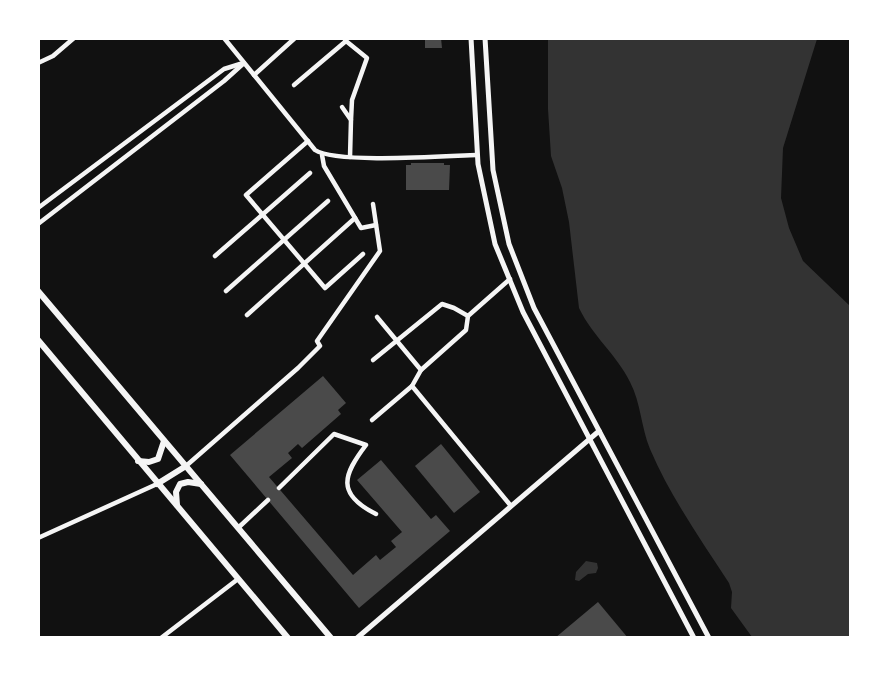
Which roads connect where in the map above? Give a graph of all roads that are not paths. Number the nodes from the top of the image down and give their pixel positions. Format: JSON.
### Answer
{"nodes":[{"id":1,"x":74,"y":38,"type":"edge"},
{"id":2,"x":224,"y":38,"type":"edge"},
{"id":3,"x":295,"y":38,"type":"edge"},
{"id":4,"x":471,"y":38,"type":"edge"},
{"id":5,"x":485,"y":38,"type":"edge"},
{"id":6,"x":345,"y":40,"type":"edge"},
{"id":7,"x":244,"y":62,"type":"junction"},
{"id":8,"x":38,"y":63,"type":"edge"},
{"id":9,"x":254,"y":75,"type":"junction"},
{"id":10,"x":294,"y":85,"type":"dead end"},
{"id":11,"x":342,"y":107,"type":"dead end"},
{"id":12,"x":351,"y":120,"type":"junction"},
{"id":13,"x":308,"y":141,"type":"junction"},
{"id":14,"x":322,"y":155,"type":"junction"},
{"id":15,"x":477,"y":155,"type":"junction"},
{"id":16,"x":350,"y":157,"type":"junction"},
{"id":17,"x":310,"y":173,"type":"dead end"},
{"id":18,"x":328,"y":201,"type":"dead end"},
{"id":19,"x":373,"y":204,"type":"dead end"},
{"id":20,"x":38,"y":208,"type":"edge"},
{"id":21,"x":262,"y":215,"type":"junction"},
{"id":22,"x":355,"y":218,"type":"junction"},
{"id":23,"x":38,"y":224,"type":"edge"},
{"id":24,"x":376,"y":225,"type":"junction"},
{"id":25,"x":284,"y":239,"type":"junction"},
{"id":26,"x":363,"y":254,"type":"dead end"},
{"id":27,"x":215,"y":256,"type":"dead end"},
{"id":28,"x":304,"y":264,"type":"junction"},
{"id":29,"x":510,"y":279,"type":"junction"},
{"id":30,"x":38,"y":291,"type":"edge"},
{"id":31,"x":226,"y":291,"type":"dead end"},
{"id":32,"x":247,"y":315,"type":"dead end"},
{"id":33,"x":468,"y":316,"type":"junction"},
{"id":34,"x":377,"y":317,"type":"dead end"},
{"id":35,"x":38,"y":340,"type":"edge"},
{"id":36,"x":397,"y":341,"type":"junction"},
{"id":37,"x":373,"y":359,"type":"dead end"},
{"id":38,"x":421,"y":370,"type":"junction"},
{"id":39,"x":412,"y":386,"type":"junction"},
{"id":40,"x":372,"y":420,"type":"dead end"},
{"id":41,"x":599,"y":431,"type":"junction"},
{"id":42,"x":589,"y":440,"type":"junction"},
{"id":43,"x":164,"y":441,"type":"junction"},
{"id":44,"x":138,"y":461,"type":"junction"},
{"id":45,"x":186,"y":466,"type":"junction"},
{"id":46,"x":157,"y":484,"type":"junction"},
{"id":47,"x":201,"y":484,"type":"junction"},
{"id":48,"x":279,"y":488,"type":"dead end"},
{"id":49,"x":268,"y":500,"type":"dead end"},
{"id":50,"x":511,"y":506,"type":"junction"},
{"id":51,"x":177,"y":507,"type":"junction"},
{"id":52,"x":376,"y":514,"type":"dead end"},
{"id":53,"x":238,"y":528,"type":"junction"},
{"id":54,"x":38,"y":538,"type":"edge"},
{"id":55,"x":238,"y":579,"type":"junction"},
{"id":56,"x":161,"y":638,"type":"edge"},
{"id":57,"x":288,"y":638,"type":"edge"},
{"id":58,"x":331,"y":638,"type":"edge"},
{"id":59,"x":357,"y":638,"type":"edge"},
{"id":60,"x":694,"y":638,"type":"edge"},
{"id":61,"x":709,"y":638,"type":"edge"}],
"edges":[{"from":1,"to":8,"type":"street"},
{"from":2,"to":7,"type":"street"},
{"from":3,"to":9,"type":"street"},
{"from":4,"to":15,"type":"main road"},
{"from":5,"to":41,"type":"main road"},
{"from":6,"to":10,"type":"street"},
{"from":6,"to":12,"type":"street"},
{"from":7,"to":9,"type":"street"},
{"from":7,"to":20,"type":"street"},
{"from":7,"to":23,"type":"street"},
{"from":9,"to":13,"type":"street"},
{"from":11,"to":12,"type":"street"},
{"from":12,"to":16,"type":"street"},
{"from":13,"to":14,"type":"street"},
{"from":13,"to":21,"type":"street"},
{"from":14,"to":16,"type":"street"},
{"from":14,"to":22,"type":"street"},
{"from":15,"to":16,"type":"street"},
{"from":15,"to":29,"type":"main road"},
{"from":17,"to":21,"type":"street"},
{"from":18,"to":25,"type":"street"},
{"from":19,"to":24,"type":"street"},
{"from":21,"to":25,"type":"street"},
{"from":21,"to":27,"type":"street"},
{"from":22,"to":24,"type":"street"},
{"from":22,"to":28,"type":"street"},
{"from":24,"to":45,"type":"street"},
{"from":25,"to":28,"type":"street"},
{"from":25,"to":31,"type":"street"},
{"from":26,"to":28,"type":"street"},
{"from":28,"to":32,"type":"street"},
{"from":29,"to":33,"type":"street"},
{"from":29,"to":42,"type":"main road"},
{"from":30,"to":43,"type":"main road"},
{"from":33,"to":36,"type":"street"},
{"from":33,"to":38,"type":"street"},
{"from":34,"to":36,"type":"street"},
{"from":35,"to":44,"type":"main road"},
{"from":36,"to":37,"type":"street"},
{"from":36,"to":38,"type":"street"},
{"from":38,"to":39,"type":"street"},
{"from":39,"to":40,"type":"street"},
{"from":39,"to":50,"type":"street"},
{"from":41,"to":42,"type":"main road"},
{"from":41,"to":61,"type":"main road"},
{"from":42,"to":50,"type":"main road"},
{"from":42,"to":60,"type":"main road"},
{"from":43,"to":44,"type":"main road"},
{"from":43,"to":45,"type":"main road"},
{"from":44,"to":46,"type":"main road"},
{"from":45,"to":46,"type":"main road"},
{"from":45,"to":47,"type":"main road"},
{"from":46,"to":51,"type":"main road"},
{"from":46,"to":54,"type":"street"},
{"from":47,"to":51,"type":"main road"},
{"from":47,"to":53,"type":"main road"},
{"from":48,"to":52,"type":"street"},
{"from":49,"to":53,"type":"street"},
{"from":50,"to":59,"type":"main road"},
{"from":51,"to":55,"type":"main road"},
{"from":53,"to":58,"type":"main road"},
{"from":55,"to":56,"type":"street"},
{"from":55,"to":57,"type":"main road"}]}
